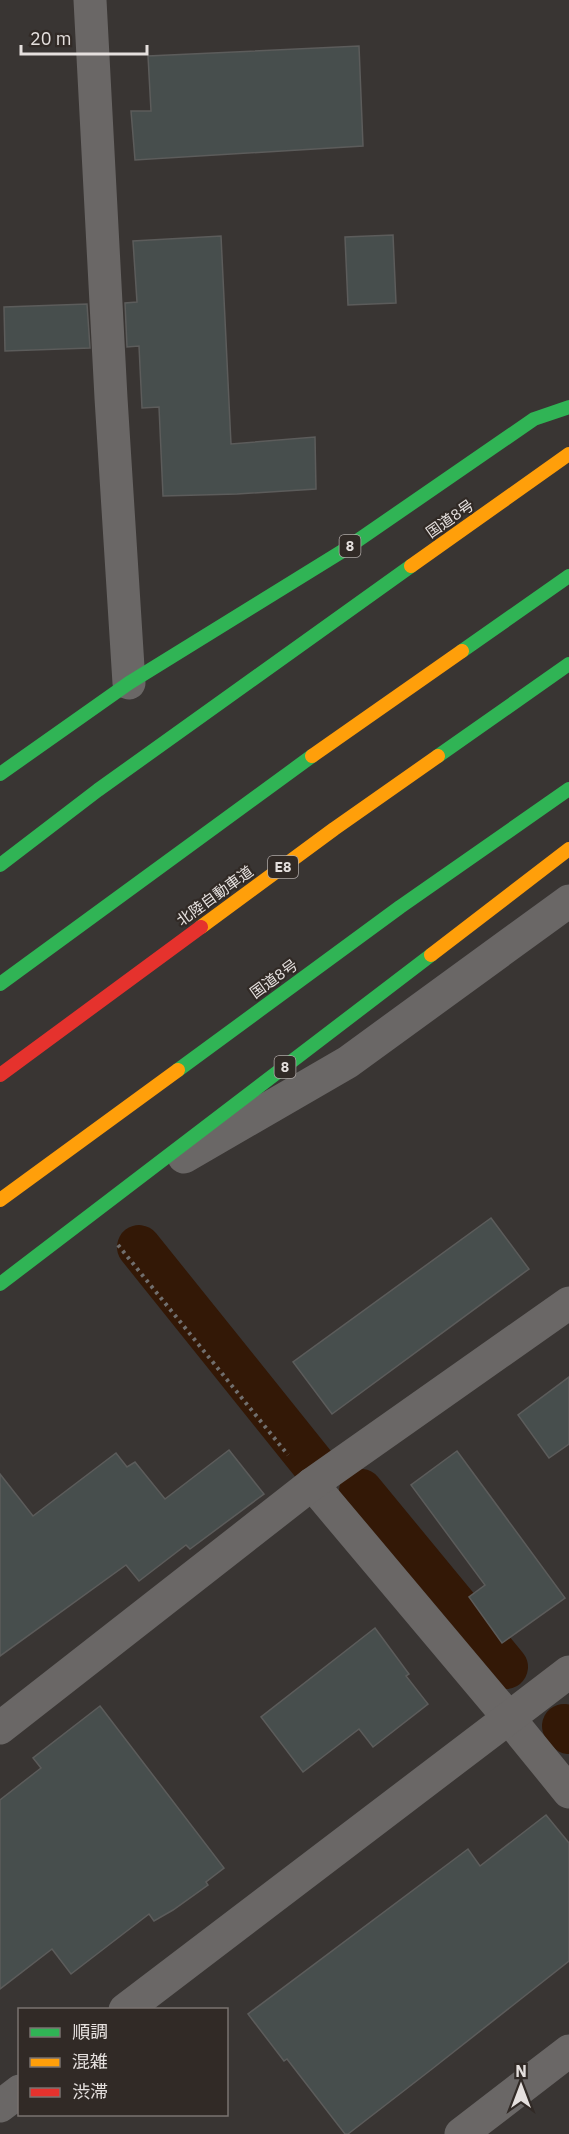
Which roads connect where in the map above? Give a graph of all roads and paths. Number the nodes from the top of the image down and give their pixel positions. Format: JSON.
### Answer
{"nodes":[{"id":1,"x":90,"y":0,"type":"edge"},
{"id":2,"x":569,"y":407,"type":"edge"},
{"id":3,"x":569,"y":454,"type":"edge"},
{"id":4,"x":569,"y":576,"type":"edge"},
{"id":5,"x":569,"y":664,"type":"edge"},
{"id":6,"x":129,"y":683,"type":"junction"},
{"id":7,"x":0,"y":774,"type":"edge"},
{"id":8,"x":569,"y":789,"type":"edge"},
{"id":9,"x":569,"y":849,"type":"edge"},
{"id":10,"x":0,"y":865,"type":"edge"},
{"id":11,"x":569,"y":901,"type":"edge"},
{"id":12,"x":0,"y":984,"type":"edge"},
{"id":13,"x":0,"y":1075,"type":"edge"},
{"id":14,"x":113,"y":1198,"type":"junction"},
{"id":15,"x":0,"y":1200,"type":"edge"},
{"id":16,"x":118,"y":1245,"type":"dead end"},
{"id":17,"x":0,"y":1284,"type":"edge"},
{"id":18,"x":569,"y":1303,"type":"edge"},
{"id":19,"x":312,"y":1484,"type":"junction"},
{"id":20,"x":569,"y":1672,"type":"edge"},
{"id":21,"x":508,"y":1717,"type":"junction"},
{"id":22,"x":0,"y":1728,"type":"edge"},
{"id":23,"x":569,"y":1792,"type":"edge"},
{"id":24,"x":128,"y":2008,"type":"edge"},
{"id":25,"x":569,"y":2051,"type":"edge"},
{"id":26,"x":18,"y":2092,"type":"edge"},
{"id":27,"x":0,"y":2106,"type":"edge"},
{"id":28,"x":461,"y":2134,"type":"edge"}],
"edges":[{"from":1,"to":6,"type":"street"},
{"from":2,"to":6,"type":"highway","number":"8"},
{"from":3,"to":10,"type":"highway","name":"国道8号"},
{"from":4,"to":12,"type":"highway"},
{"from":5,"to":13,"type":"highway","name":"北陸自動車道","number":"E8"},
{"from":6,"to":7,"type":"highway","number":"8"},
{"from":8,"to":15,"type":"highway","name":"国道8号"},
{"from":9,"to":14,"type":"highway","number":"8"},
{"from":11,"to":14,"type":"street"},
{"from":14,"to":17,"type":"highway","number":"8"},
{"from":16,"to":19,"type":"path"},
{"from":18,"to":19,"type":"street"},
{"from":19,"to":21,"type":"street"},
{"from":19,"to":22,"type":"street"},
{"from":20,"to":21,"type":"street"},
{"from":21,"to":23,"type":"street"},
{"from":21,"to":24,"type":"street"},
{"from":25,"to":28,"type":"street"},
{"from":26,"to":27,"type":"street"}]}
